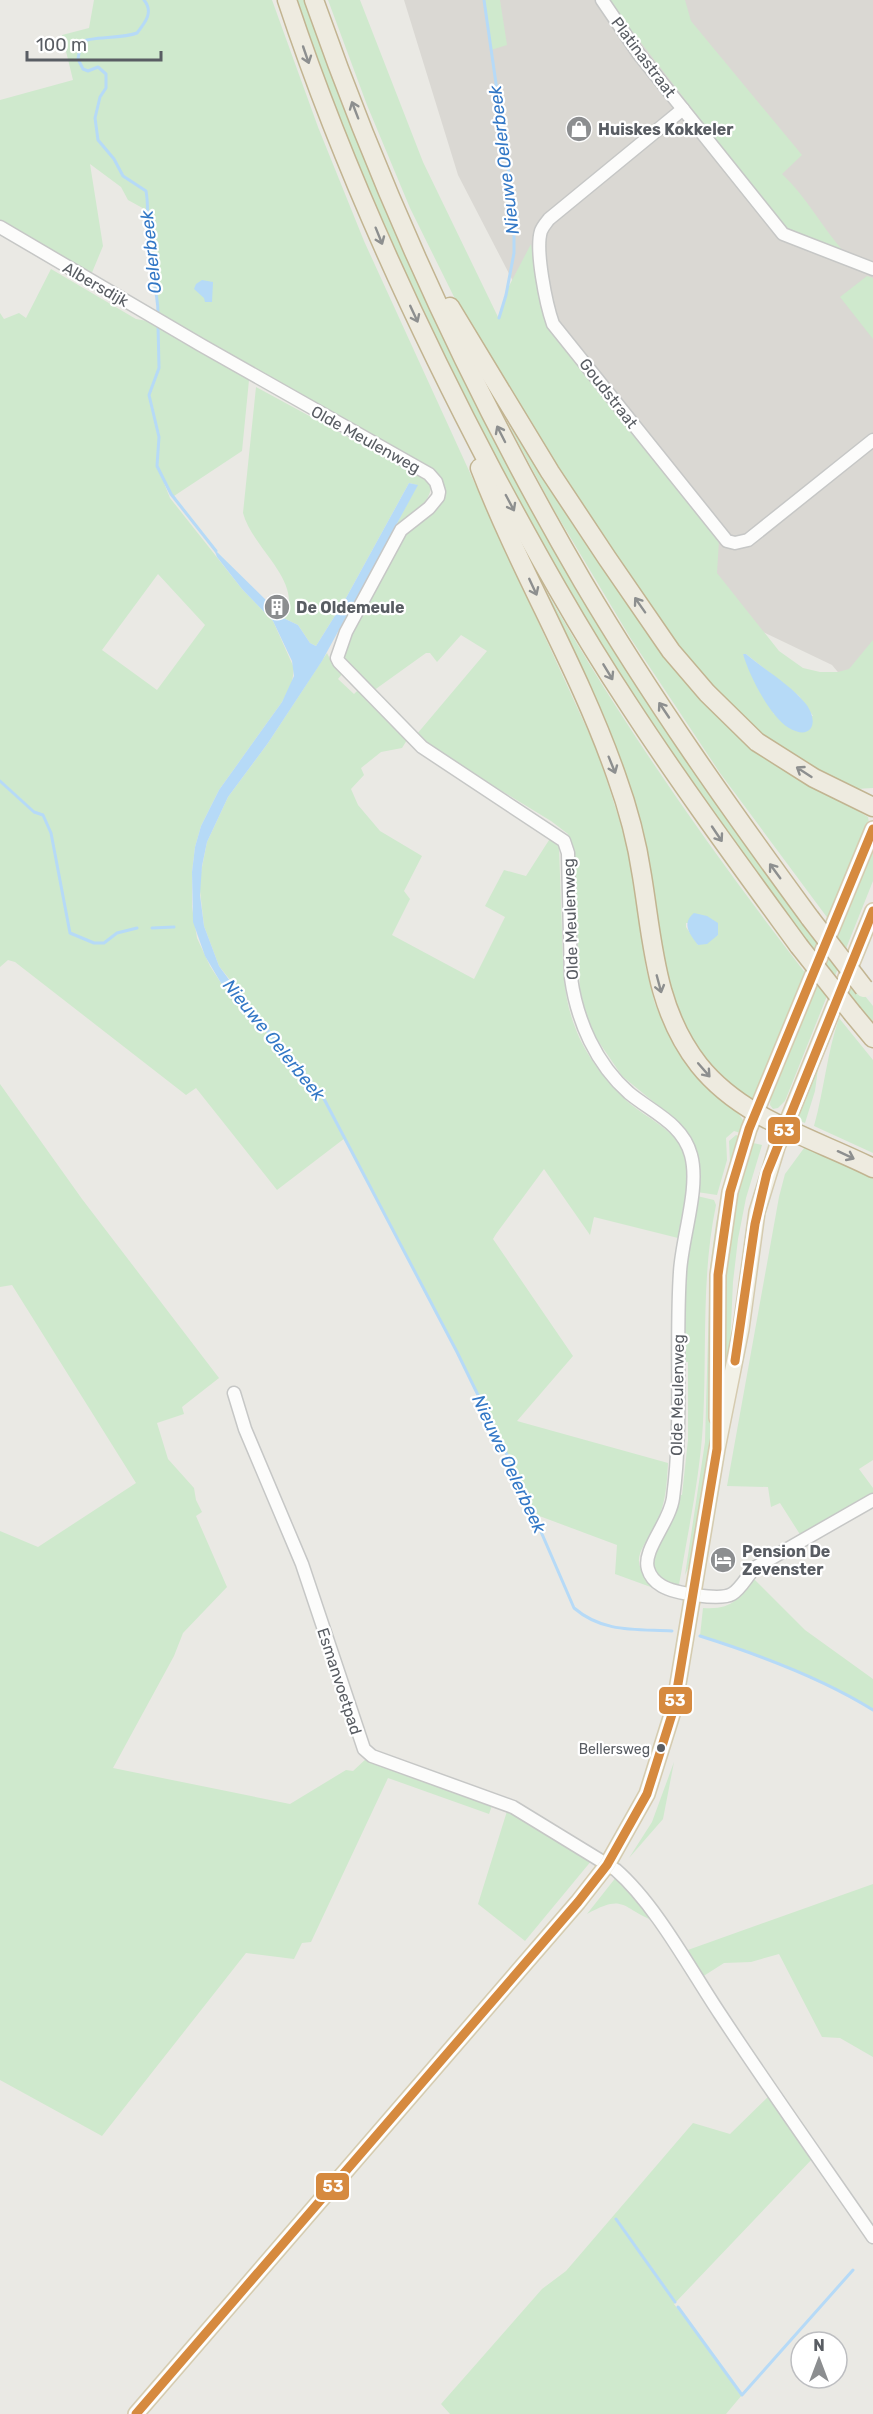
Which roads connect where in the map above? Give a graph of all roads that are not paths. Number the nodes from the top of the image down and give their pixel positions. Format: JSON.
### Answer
{"nodes":[{"id":1,"x":287,"y":0,"type":"edge"},
{"id":2,"x":314,"y":0,"type":"edge"},
{"id":3,"x":602,"y":0,"type":"edge"},
{"id":4,"x":683,"y":109,"type":"junction"},
{"id":5,"x":0,"y":227,"type":"edge"},
{"id":6,"x":410,"y":243,"type":"junction"},
{"id":7,"x":873,"y":269,"type":"edge"},
{"id":8,"x":256,"y":375,"type":"joint"},
{"id":9,"x":453,"y":396,"type":"junction"},
{"id":10,"x":873,"y":440,"type":"edge"},
{"id":11,"x":873,"y":807,"type":"edge"},
{"id":12,"x":873,"y":829,"type":"edge"},
{"id":13,"x":873,"y":911,"type":"edge"},
{"id":14,"x":869,"y":993,"type":"edge"},
{"id":15,"x":873,"y":1038,"type":"edge"},
{"id":16,"x":756,"y":1113,"type":"junction"},
{"id":17,"x":785,"y":1128,"type":"junction"},
{"id":18,"x":873,"y":1168,"type":"edge"},
{"id":19,"x":234,"y":1393,"type":"dead end"},
{"id":20,"x":717,"y":1449,"type":"junction"},
{"id":21,"x":873,"y":1500,"type":"edge"},
{"id":22,"x":693,"y":1594,"type":"junction"},
{"id":23,"x":607,"y":1865,"type":"junction"},
{"id":24,"x":873,"y":2237,"type":"edge"},
{"id":25,"x":136,"y":2414,"type":"edge"}],
"edges":[{"from":1,"to":9,"type":"highway","one_way":true},
{"from":6,"to":2,"type":"highway","one_way":true},
{"from":3,"to":4,"type":"street","name":"Platinastraat"},
{"from":4,"to":7,"type":"street","name":"Platinastraat"},
{"from":4,"to":10,"type":"street","name":"Goudstraat"},
{"from":5,"to":8,"type":"street","name":"Albersdijk"},
{"from":11,"to":6,"type":"highway","one_way":true},
{"from":14,"to":6,"type":"highway","one_way":true,"bridge":true},
{"from":8,"to":22,"type":"street","name":"Olde Meulenweg"},
{"from":9,"to":15,"type":"highway","one_way":true,"bridge":true},
{"from":9,"to":16,"type":"highway","one_way":true},
{"from":12,"to":16,"type":"main road"},
{"from":13,"to":17,"type":"main road"},
{"from":16,"to":17,"type":"highway"},
{"from":16,"to":20,"type":"main road"},
{"from":17,"to":18,"type":"highway","one_way":true},
{"from":17,"to":20,"type":"main road"},
{"from":19,"to":23,"type":"street","name":"Esmanvoetpad"},
{"from":20,"to":22,"type":"main road"},
{"from":21,"to":22,"type":"street"},
{"from":22,"to":23,"type":"main road"},
{"from":23,"to":24,"type":"street"},
{"from":23,"to":25,"type":"main road"}]}
